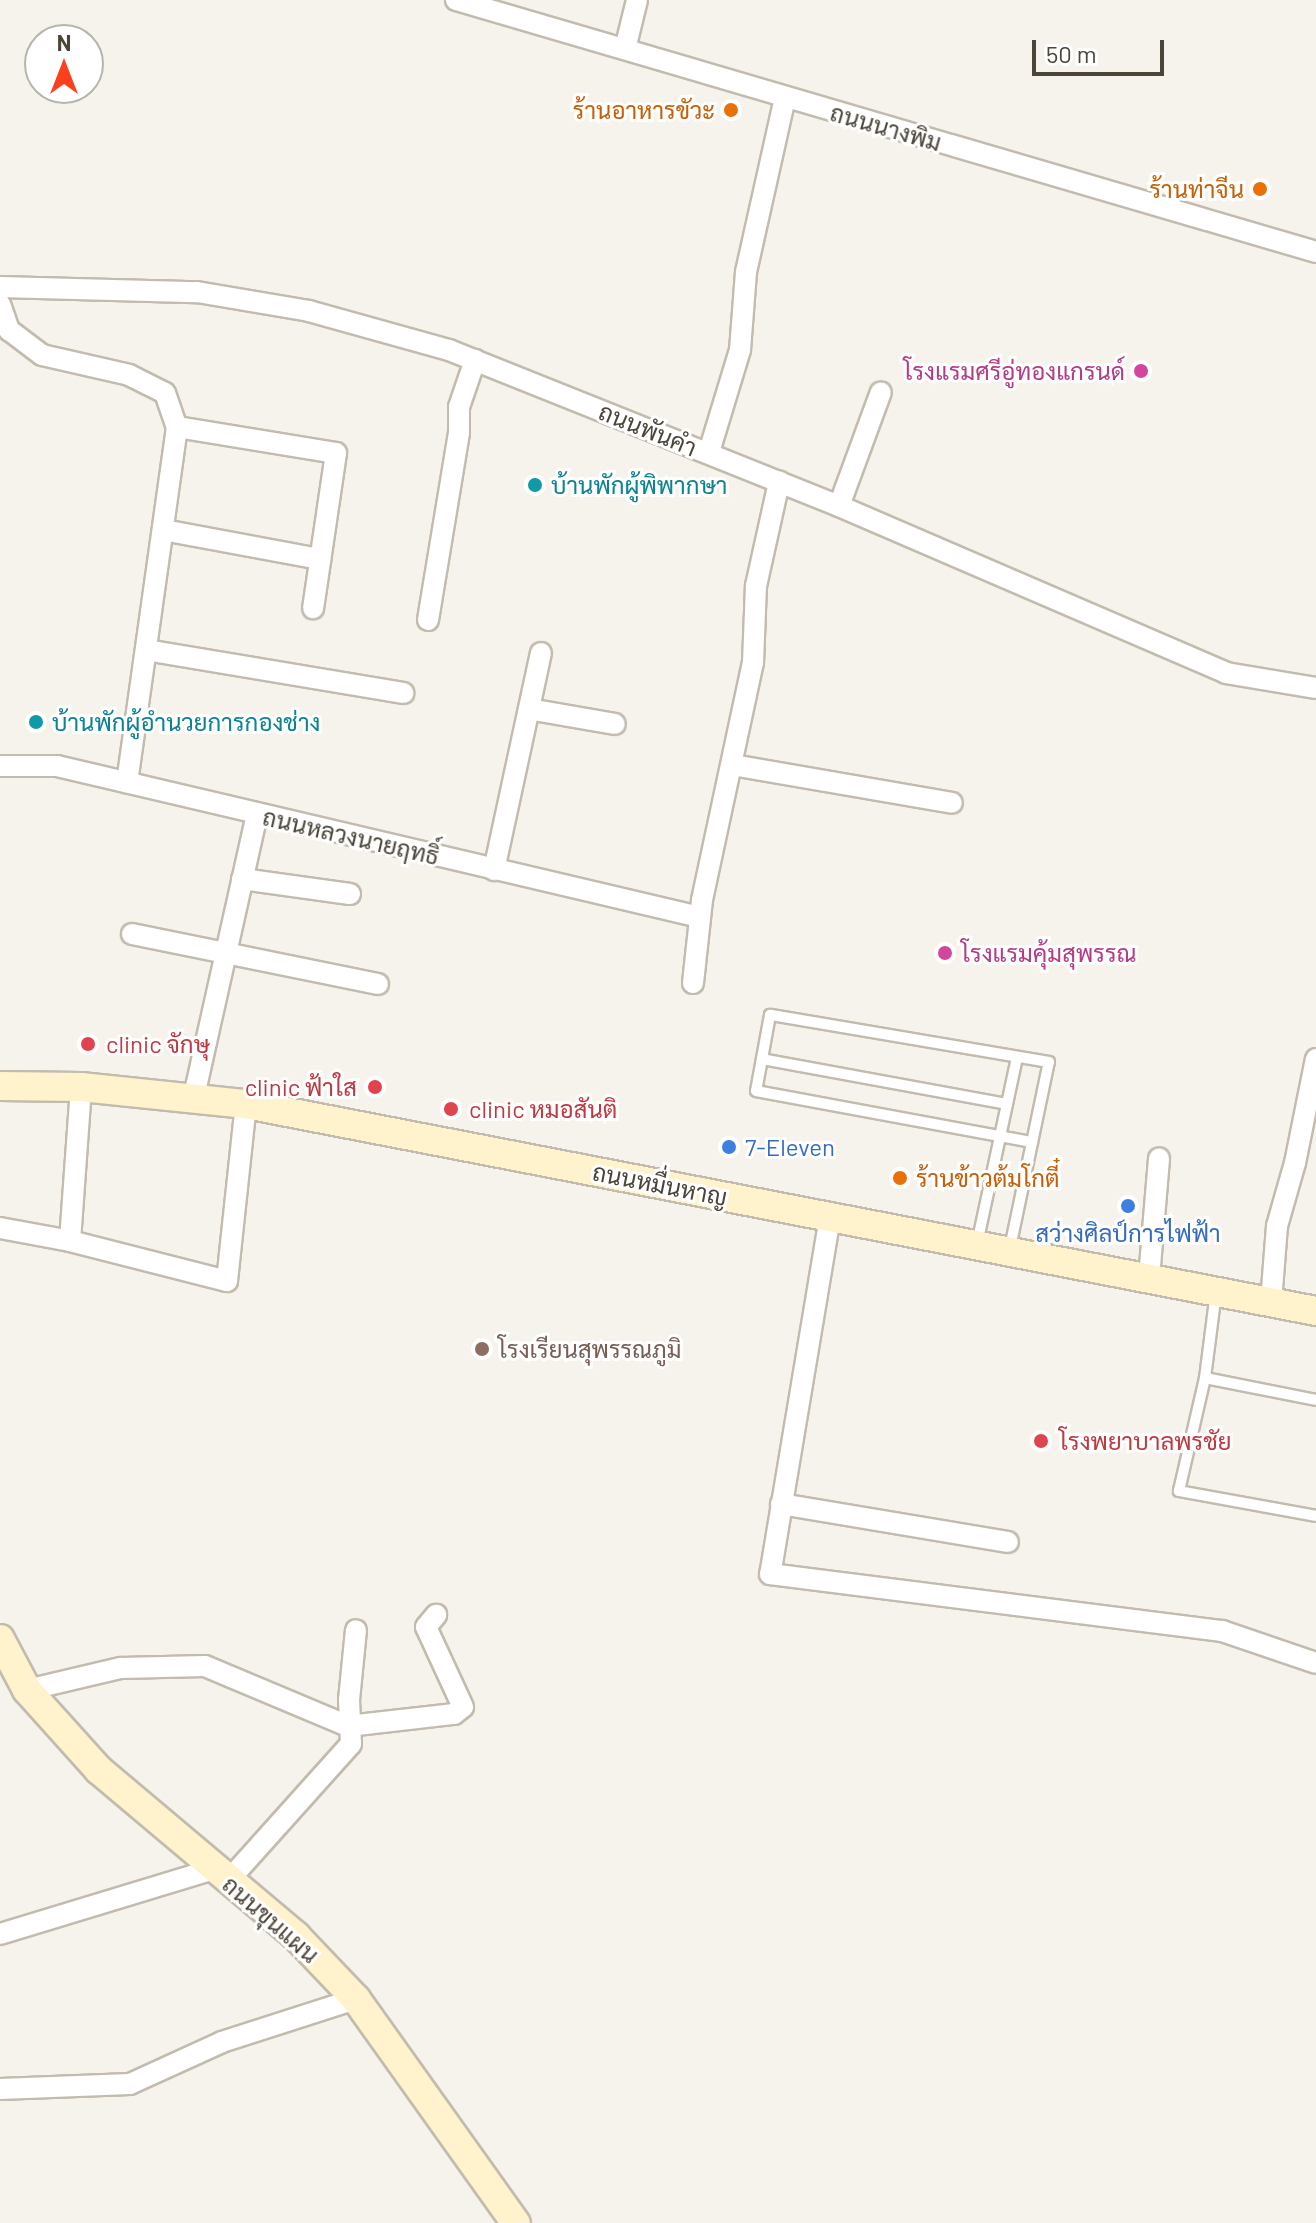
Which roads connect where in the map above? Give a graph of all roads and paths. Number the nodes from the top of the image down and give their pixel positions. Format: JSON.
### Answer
{"nodes":[{"id":1,"x":456,"y":0,"type":"edge"},
{"id":2,"x":637,"y":0,"type":"edge"},
{"id":3,"x":625,"y":49,"type":"junction"},
{"id":4,"x":785,"y":97,"type":"junction"},
{"id":5,"x":1316,"y":252,"type":"edge"},
{"id":6,"x":0,"y":287,"type":"edge"},
{"id":7,"x":0,"y":304,"type":"edge"},
{"id":8,"x":475,"y":360,"type":"junction"},
{"id":9,"x":881,"y":392,"type":"dead end"},
{"id":10,"x":177,"y":427,"type":"junction"},
{"id":11,"x":709,"y":452,"type":"junction"},
{"id":12,"x":779,"y":482,"type":"junction"},
{"id":13,"x":839,"y":506,"type":"junction"},
{"id":14,"x":163,"y":530,"type":"junction"},
{"id":15,"x":320,"y":559,"type":"junction"},
{"id":16,"x":313,"y":608,"type":"dead end"},
{"id":17,"x":428,"y":620,"type":"dead end"},
{"id":18,"x":146,"y":650,"type":"junction"},
{"id":19,"x":541,"y":653,"type":"dead end"},
{"id":20,"x":1316,"y":688,"type":"edge"},
{"id":21,"x":403,"y":693,"type":"dead end"},
{"id":22,"x":529,"y":709,"type":"junction"},
{"id":23,"x":615,"y":724,"type":"dead end"},
{"id":24,"x":733,"y":765,"type":"junction"},
{"id":25,"x":0,"y":766,"type":"edge"},
{"id":26,"x":127,"y":783,"type":"junction"},
{"id":27,"x":952,"y":803,"type":"dead end"},
{"id":28,"x":257,"y":814,"type":"junction"},
{"id":29,"x":494,"y":870,"type":"junction"},
{"id":30,"x":242,"y":879,"type":"junction"},
{"id":31,"x":350,"y":894,"type":"dead end"},
{"id":32,"x":700,"y":917,"type":"junction"},
{"id":33,"x":132,"y":934,"type":"dead end"},
{"id":34,"x":227,"y":955,"type":"junction"},
{"id":35,"x":693,"y":983,"type":"dead end"},
{"id":36,"x":378,"y":984,"type":"dead end"},
{"id":37,"x":1017,"y":1057,"type":"junction"},
{"id":38,"x":762,"y":1059,"type":"junction"},
{"id":39,"x":1316,"y":1059,"type":"edge"},
{"id":40,"x":0,"y":1086,"type":"edge"},
{"id":41,"x":81,"y":1087,"type":"junction"},
{"id":42,"x":194,"y":1096,"type":"junction"},
{"id":43,"x":246,"y":1104,"type":"junction"},
{"id":44,"x":1007,"y":1104,"type":"junction"},
{"id":45,"x":1001,"y":1136,"type":"junction"},
{"id":46,"x":1032,"y":1142,"type":"junction"},
{"id":47,"x":1159,"y":1158,"type":"dead end"},
{"id":48,"x":830,"y":1217,"type":"junction"},
{"id":49,"x":0,"y":1228,"type":"edge"},
{"id":50,"x":70,"y":1241,"type":"junction"},
{"id":51,"x":977,"y":1246,"type":"junction"},
{"id":52,"x":1009,"y":1253,"type":"junction"},
{"id":53,"x":1149,"y":1278,"type":"junction"},
{"id":54,"x":1216,"y":1291,"type":"junction"},
{"id":55,"x":1271,"y":1302,"type":"junction"},
{"id":56,"x":1316,"y":1311,"type":"edge"},
{"id":57,"x":1205,"y":1378,"type":"junction"},
{"id":58,"x":1316,"y":1400,"type":"edge"},
{"id":59,"x":781,"y":1504,"type":"junction"},
{"id":60,"x":1316,"y":1516,"type":"edge"},
{"id":61,"x":1008,"y":1542,"type":"dead end"},
{"id":62,"x":436,"y":1615,"type":"dead end"},
{"id":63,"x":356,"y":1630,"type":"dead end"},
{"id":64,"x":1,"y":1646,"type":"edge"},
{"id":65,"x":1316,"y":1663,"type":"edge"},
{"id":66,"x":27,"y":1690,"type":"junction"},
{"id":67,"x":348,"y":1726,"type":"junction"},
{"id":68,"x":221,"y":1875,"type":"junction"},
{"id":69,"x":0,"y":1934,"type":"edge"},
{"id":70,"x":356,"y":1999,"type":"junction"},
{"id":71,"x":0,"y":2089,"type":"edge"},
{"id":72,"x":516,"y":2223,"type":"edge"}],
"edges":[{"from":1,"to":3,"type":"street","name":"ถนนนางพิม"},
{"from":2,"to":3,"type":"street"},
{"from":3,"to":4,"type":"street","name":"ถนนนางพิม"},
{"from":4,"to":5,"type":"street","name":"ถนนนางพิม"},
{"from":4,"to":11,"type":"street"},
{"from":6,"to":8,"type":"street","name":"ถนนพันคำ"},
{"from":7,"to":10,"type":"street"},
{"from":8,"to":11,"type":"street","name":"ถนนพันคำ"},
{"from":8,"to":17,"type":"street"},
{"from":9,"to":13,"type":"street"},
{"from":10,"to":14,"type":"street"},
{"from":10,"to":15,"type":"street"},
{"from":11,"to":12,"type":"street","name":"ถนนพันคำ"},
{"from":12,"to":13,"type":"street","name":"ถนนพันคำ"},
{"from":12,"to":24,"type":"street"},
{"from":13,"to":20,"type":"street","name":"ถนนพันคำ"},
{"from":14,"to":15,"type":"street"},
{"from":14,"to":18,"type":"street"},
{"from":15,"to":16,"type":"street"},
{"from":18,"to":21,"type":"street"},
{"from":18,"to":26,"type":"street"},
{"from":19,"to":22,"type":"street"},
{"from":22,"to":23,"type":"street"},
{"from":22,"to":29,"type":"street"},
{"from":24,"to":27,"type":"street"},
{"from":24,"to":32,"type":"street"},
{"from":25,"to":26,"type":"street","name":"ถนนหลวงนายฤทธิ์"},
{"from":26,"to":28,"type":"street","name":"ถนนหลวงนายฤทธิ์"},
{"from":28,"to":29,"type":"street","name":"ถนนหลวงนายฤทธิ์"},
{"from":28,"to":30,"type":"street"},
{"from":29,"to":32,"type":"street","name":"ถนนหลวงนายฤทธิ์"},
{"from":30,"to":31,"type":"street"},
{"from":30,"to":34,"type":"street"},
{"from":32,"to":35,"type":"street"},
{"from":33,"to":34,"type":"street"},
{"from":34,"to":36,"type":"street"},
{"from":34,"to":42,"type":"street"},
{"from":37,"to":38,"type":"lane"},
{"from":37,"to":44,"type":"lane"},
{"from":37,"to":46,"type":"lane"},
{"from":38,"to":44,"type":"lane"},
{"from":38,"to":45,"type":"lane"},
{"from":39,"to":55,"type":"street"},
{"from":40,"to":41,"type":"main road","name":"ถนนหมื่นหาญ"},
{"from":41,"to":42,"type":"main road","name":"ถนนหมื่นหาญ"},
{"from":41,"to":50,"type":"street"},
{"from":42,"to":43,"type":"main road","name":"ถนนหมื่นหาญ"},
{"from":43,"to":48,"type":"main road","name":"ถนนหมื่นหาญ"},
{"from":43,"to":50,"type":"street"},
{"from":44,"to":45,"type":"lane"},
{"from":45,"to":46,"type":"lane"},
{"from":45,"to":51,"type":"lane"},
{"from":46,"to":52,"type":"lane"},
{"from":47,"to":53,"type":"street"},
{"from":48,"to":51,"type":"main road","name":"ถนนหมื่นหาญ"},
{"from":48,"to":59,"type":"street"},
{"from":49,"to":50,"type":"street"},
{"from":51,"to":52,"type":"main road","name":"ถนนหมื่นหาญ"},
{"from":52,"to":53,"type":"main road","name":"ถนนหมื่นหาญ"},
{"from":53,"to":54,"type":"main road","name":"ถนนหมื่นหาญ"},
{"from":54,"to":55,"type":"main road","name":"ถนนหมื่นหาญ"},
{"from":54,"to":57,"type":"lane"},
{"from":55,"to":56,"type":"main road","name":"ถนนหมื่นหาญ"},
{"from":57,"to":58,"type":"lane"},
{"from":57,"to":60,"type":"lane"},
{"from":59,"to":61,"type":"street"},
{"from":59,"to":65,"type":"street"},
{"from":62,"to":67,"type":"street"},
{"from":63,"to":67,"type":"street"},
{"from":64,"to":66,"type":"main road","name":"ถนนขุนแผน"},
{"from":66,"to":67,"type":"street"},
{"from":66,"to":68,"type":"main road","name":"ถนนขุนแผน"},
{"from":67,"to":68,"type":"street"},
{"from":68,"to":69,"type":"street"},
{"from":68,"to":70,"type":"main road","name":"ถนนขุนแผน"},
{"from":70,"to":71,"type":"street"},
{"from":70,"to":72,"type":"main road","name":"ถนนขุนแผน"}]}
